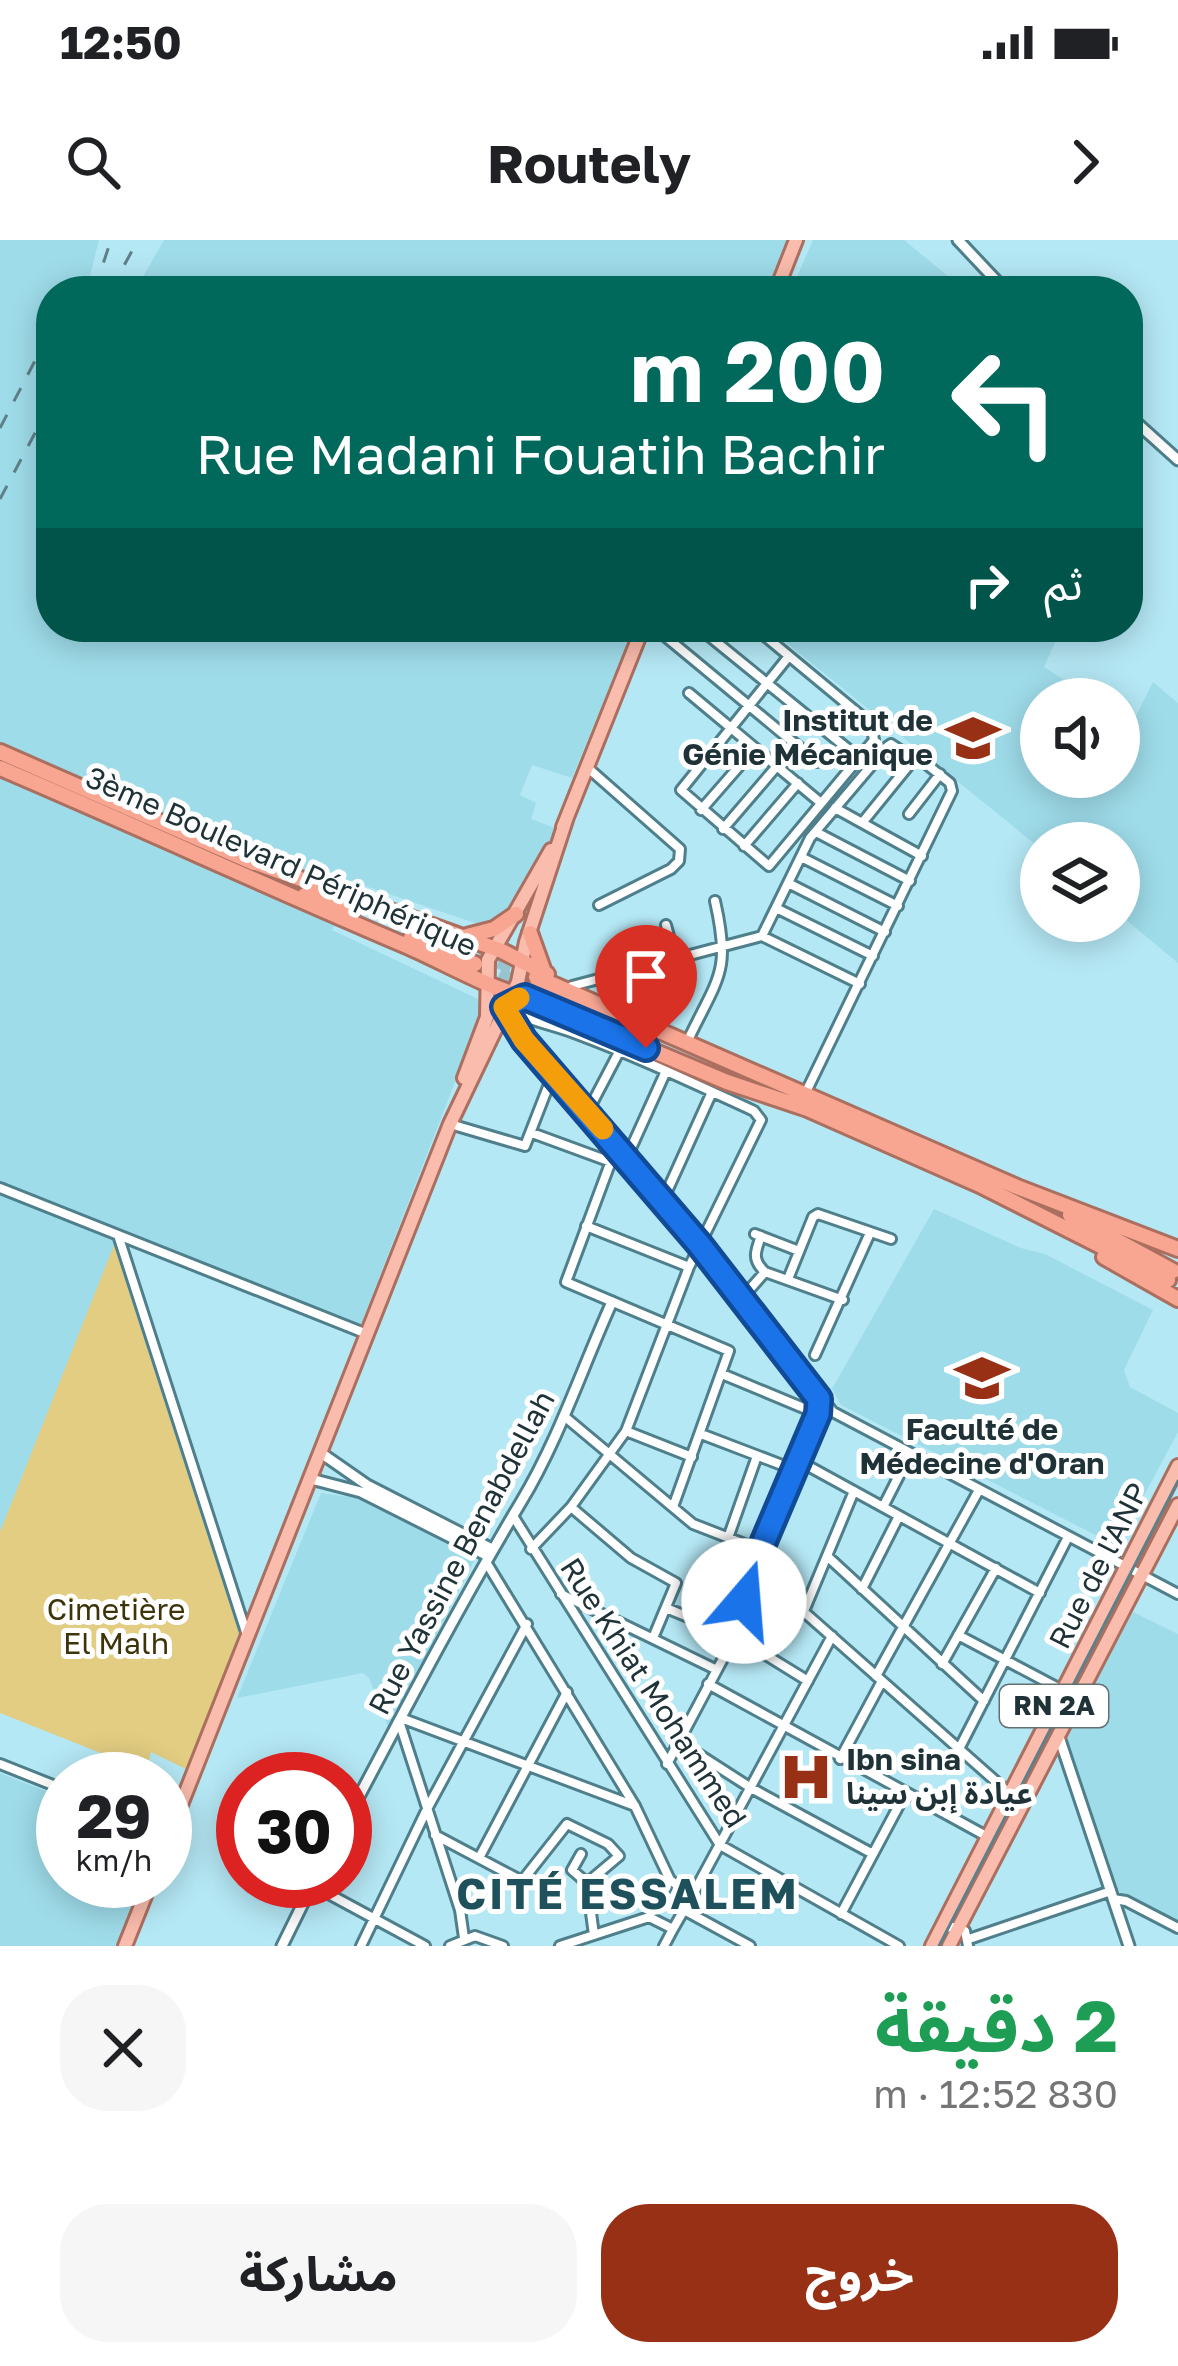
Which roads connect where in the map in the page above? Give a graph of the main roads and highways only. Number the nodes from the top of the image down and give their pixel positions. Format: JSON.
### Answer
{"nodes":[{"id":1,"x":796,"y":240,"type":"edge"},
{"id":2,"x":782,"y":276,"type":"edge"},
{"id":3,"x":637,"y":642,"type":"edge"},
{"id":4,"x":0,"y":752,"type":"edge"},
{"id":5,"x":0,"y":768,"type":"edge"},
{"id":6,"x":566,"y":820,"type":"junction"},
{"id":7,"x":247,"y":867,"type":"junction"},
{"id":8,"x":516,"y":914,"type":"junction"},
{"id":9,"x":530,"y":933,"type":"junction"},
{"id":10,"x":461,"y":937,"type":"junction"},
{"id":11,"x":483,"y":955,"type":"junction"},
{"id":12,"x":522,"y":961,"type":"junction"},
{"id":13,"x":485,"y":983,"type":"junction"},
{"id":14,"x":526,"y":989,"type":"junction"},
{"id":15,"x":769,"y":1078,"type":"junction"},
{"id":16,"x":806,"y":1101,"type":"junction"},
{"id":17,"x":451,"y":1124,"type":"junction"},
{"id":18,"x":980,"y":1185,"type":"junction"},
{"id":19,"x":1018,"y":1187,"type":"junction"},
{"id":20,"x":1178,"y":1249,"type":"edge"},
{"id":21,"x":1178,"y":1299,"type":"edge"},
{"id":22,"x":1178,"y":1466,"type":"edge"},
{"id":23,"x":1178,"y":1505,"type":"edge"},
{"id":24,"x":1133,"y":1572,"type":"junction"},
{"id":25,"x":192,"y":1775,"type":"edge"},
{"id":26,"x":140,"y":1908,"type":"edge"},
{"id":27,"x":125,"y":1946,"type":"edge"},
{"id":28,"x":932,"y":1946,"type":"edge"},
{"id":29,"x":949,"y":1946,"type":"edge"}],
"edges":[{"from":1,"to":2,"type":"main road"},
{"from":3,"to":6,"type":"main road"},
{"from":4,"to":7,"type":"highway"},
{"from":5,"to":7,"type":"highway","name":"3ème Boulevard Périphérique"},
{"from":6,"to":8,"type":"main road"},
{"from":6,"to":9,"type":"main road"},
{"from":7,"to":10,"type":"highway"},
{"from":7,"to":11,"type":"highway"},
{"from":7,"to":13,"type":"highway","name":"3ème Boulevard Périphérique"},
{"from":8,"to":10,"type":"highway"},
{"from":8,"to":11,"type":"main road"},
{"from":9,"to":12,"type":"main road"},
{"from":9,"to":14,"type":"highway"},
{"from":10,"to":11,"type":"highway"},
{"from":11,"to":12,"type":"highway"},
{"from":11,"to":13,"type":"main road"},
{"from":12,"to":14,"type":"highway"},
{"from":12,"to":14,"type":"main road"},
{"from":13,"to":14,"type":"highway","name":"3ème Boulevard Périphérique"},
{"from":13,"to":17,"type":"main road"},
{"from":14,"to":15,"type":"highway"},
{"from":14,"to":15,"type":"highway"},
{"from":14,"to":16,"type":"highway","name":"3ème Boulevard Périphérique"},
{"from":14,"to":17,"type":"main road"},
{"from":15,"to":16,"type":"highway"},
{"from":16,"to":18,"type":"highway","name":"3ème Boulevard Périphérique"},
{"from":16,"to":19,"type":"highway"},
{"from":17,"to":25,"type":"main road"},
{"from":18,"to":19,"type":"highway","name":"3ème Boulevard Périphérique"},
{"from":18,"to":21,"type":"highway"},
{"from":19,"to":20,"type":"highway"},
{"from":22,"to":24,"type":"main road","name":"Rue de l'ANP","number":"RN 2A"},
{"from":23,"to":24,"type":"main road","name":"Rue de l'ANP","number":"RN 2A"},
{"from":24,"to":28,"type":"main road","name":"Rue de l'ANP","number":"RN 2A"},
{"from":24,"to":29,"type":"main road","name":"Rue de l'ANP","number":"RN 2A"},
{"from":26,"to":27,"type":"main road"}]}
